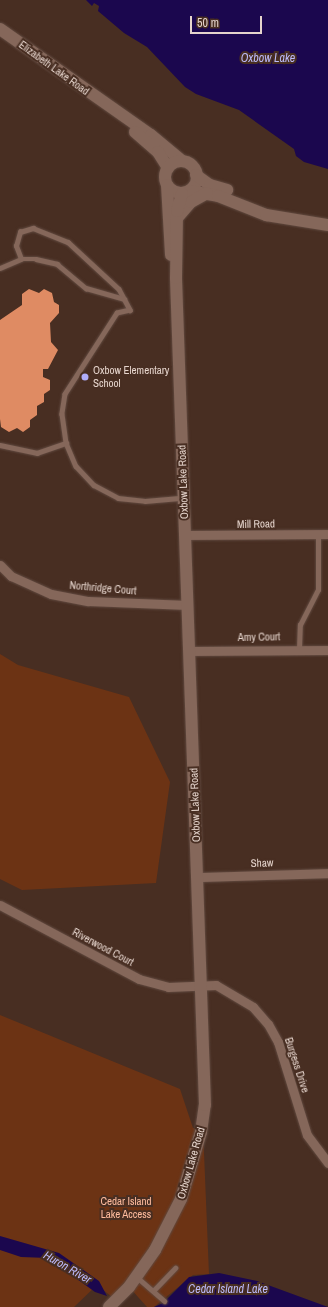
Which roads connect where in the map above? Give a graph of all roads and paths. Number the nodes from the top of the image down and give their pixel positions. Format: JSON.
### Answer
{"nodes":[{"id":1,"x":0,"y":29,"type":"edge"},
{"id":2,"x":108,"y":107,"type":"junction"},
{"id":3,"x":182,"y":161,"type":"junction"},
{"id":4,"x":168,"y":168,"type":"junction"},
{"id":5,"x":196,"y":175,"type":"junction"},
{"id":6,"x":167,"y":186,"type":"junction"},
{"id":7,"x":186,"y":192,"type":"junction"},
{"id":8,"x":208,"y":193,"type":"junction"},
{"id":9,"x":269,"y":214,"type":"junction"},
{"id":10,"x":177,"y":218,"type":"junction"},
{"id":11,"x":328,"y":225,"type":"edge"},
{"id":12,"x":21,"y":259,"type":"junction"},
{"id":13,"x":0,"y":268,"type":"edge"},
{"id":14,"x":176,"y":278,"type":"junction"},
{"id":15,"x":124,"y":299,"type":"junction"},
{"id":16,"x":66,"y":443,"type":"junction"},
{"id":17,"x":0,"y":445,"type":"edge"},
{"id":18,"x":184,"y":498,"type":"junction"},
{"id":19,"x":318,"y":534,"type":"junction"},
{"id":20,"x":328,"y":534,"type":"edge"},
{"id":21,"x":185,"y":535,"type":"junction"},
{"id":22,"x":0,"y":565,"type":"edge"},
{"id":23,"x":188,"y":606,"type":"junction"},
{"id":24,"x":299,"y":649,"type":"junction"},
{"id":25,"x":328,"y":650,"type":"edge"},
{"id":26,"x":190,"y":651,"type":"junction"},
{"id":27,"x":328,"y":873,"type":"edge"},
{"id":28,"x":198,"y":877,"type":"junction"},
{"id":29,"x":0,"y":905,"type":"edge"},
{"id":30,"x":202,"y":984,"type":"junction"},
{"id":31,"x":328,"y":1163,"type":"edge"},
{"id":32,"x":175,"y":1268,"type":"dead end"},
{"id":33,"x":136,"y":1276,"type":"junction"},
{"id":34,"x":153,"y":1292,"type":"junction"},
{"id":35,"x":164,"y":1301,"type":"dead end"},
{"id":36,"x":109,"y":1307,"type":"edge"}],
"edges":[{"from":1,"to":2,"type":"street","name":"Elizabeth Lake Road"},
{"from":2,"to":3,"type":"street","name":"Elizabeth Lake Road"},
{"from":2,"to":4,"type":"street","name":"Elizabeth Lake Road"},
{"from":3,"to":4,"type":"street"},
{"from":3,"to":5,"type":"street"},
{"from":4,"to":6,"type":"street"},
{"from":5,"to":7,"type":"street"},
{"from":5,"to":9,"type":"street"},
{"from":6,"to":7,"type":"street"},
{"from":6,"to":14,"type":"street","name":"Oxbow Lake Road"},
{"from":7,"to":8,"type":"street"},
{"from":7,"to":10,"type":"street","name":"Oxbow Lake Road"},
{"from":8,"to":9,"type":"street"},
{"from":8,"to":10,"type":"street"},
{"from":9,"to":11,"type":"street"},
{"from":10,"to":14,"type":"street","name":"Oxbow Lake Road"},
{"from":12,"to":13,"type":"lane"},
{"from":12,"to":15,"type":"lane"},
{"from":12,"to":15,"type":"lane"},
{"from":14,"to":18,"type":"street","name":"Oxbow Lake Road"},
{"from":15,"to":16,"type":"lane"},
{"from":16,"to":17,"type":"lane"},
{"from":16,"to":18,"type":"lane"},
{"from":18,"to":21,"type":"street","name":"Oxbow Lake Road"},
{"from":19,"to":20,"type":"street","name":"Mill Road"},
{"from":19,"to":21,"type":"street","name":"Mill Road"},
{"from":19,"to":24,"type":"lane"},
{"from":21,"to":23,"type":"street","name":"Oxbow Lake Road"},
{"from":22,"to":23,"type":"street","name":"Northridge Court"},
{"from":23,"to":26,"type":"street","name":"Oxbow Lake Road"},
{"from":24,"to":25,"type":"street","name":"Amy Court"},
{"from":24,"to":26,"type":"street","name":"Amy Court"},
{"from":26,"to":28,"type":"street","name":"Oxbow Lake Road"},
{"from":27,"to":28,"type":"street","name":"Shaw"},
{"from":28,"to":30,"type":"street","name":"Oxbow Lake Road"},
{"from":29,"to":30,"type":"street","name":"Riverwood Court"},
{"from":30,"to":31,"type":"street","name":"Burgess Drive"},
{"from":30,"to":33,"type":"street","name":"Oxbow Lake Road"},
{"from":32,"to":34,"type":"lane"},
{"from":33,"to":34,"type":"lane"},
{"from":33,"to":36,"type":"street","name":"Oxbow Lake Road"},
{"from":34,"to":35,"type":"lane"}]}
